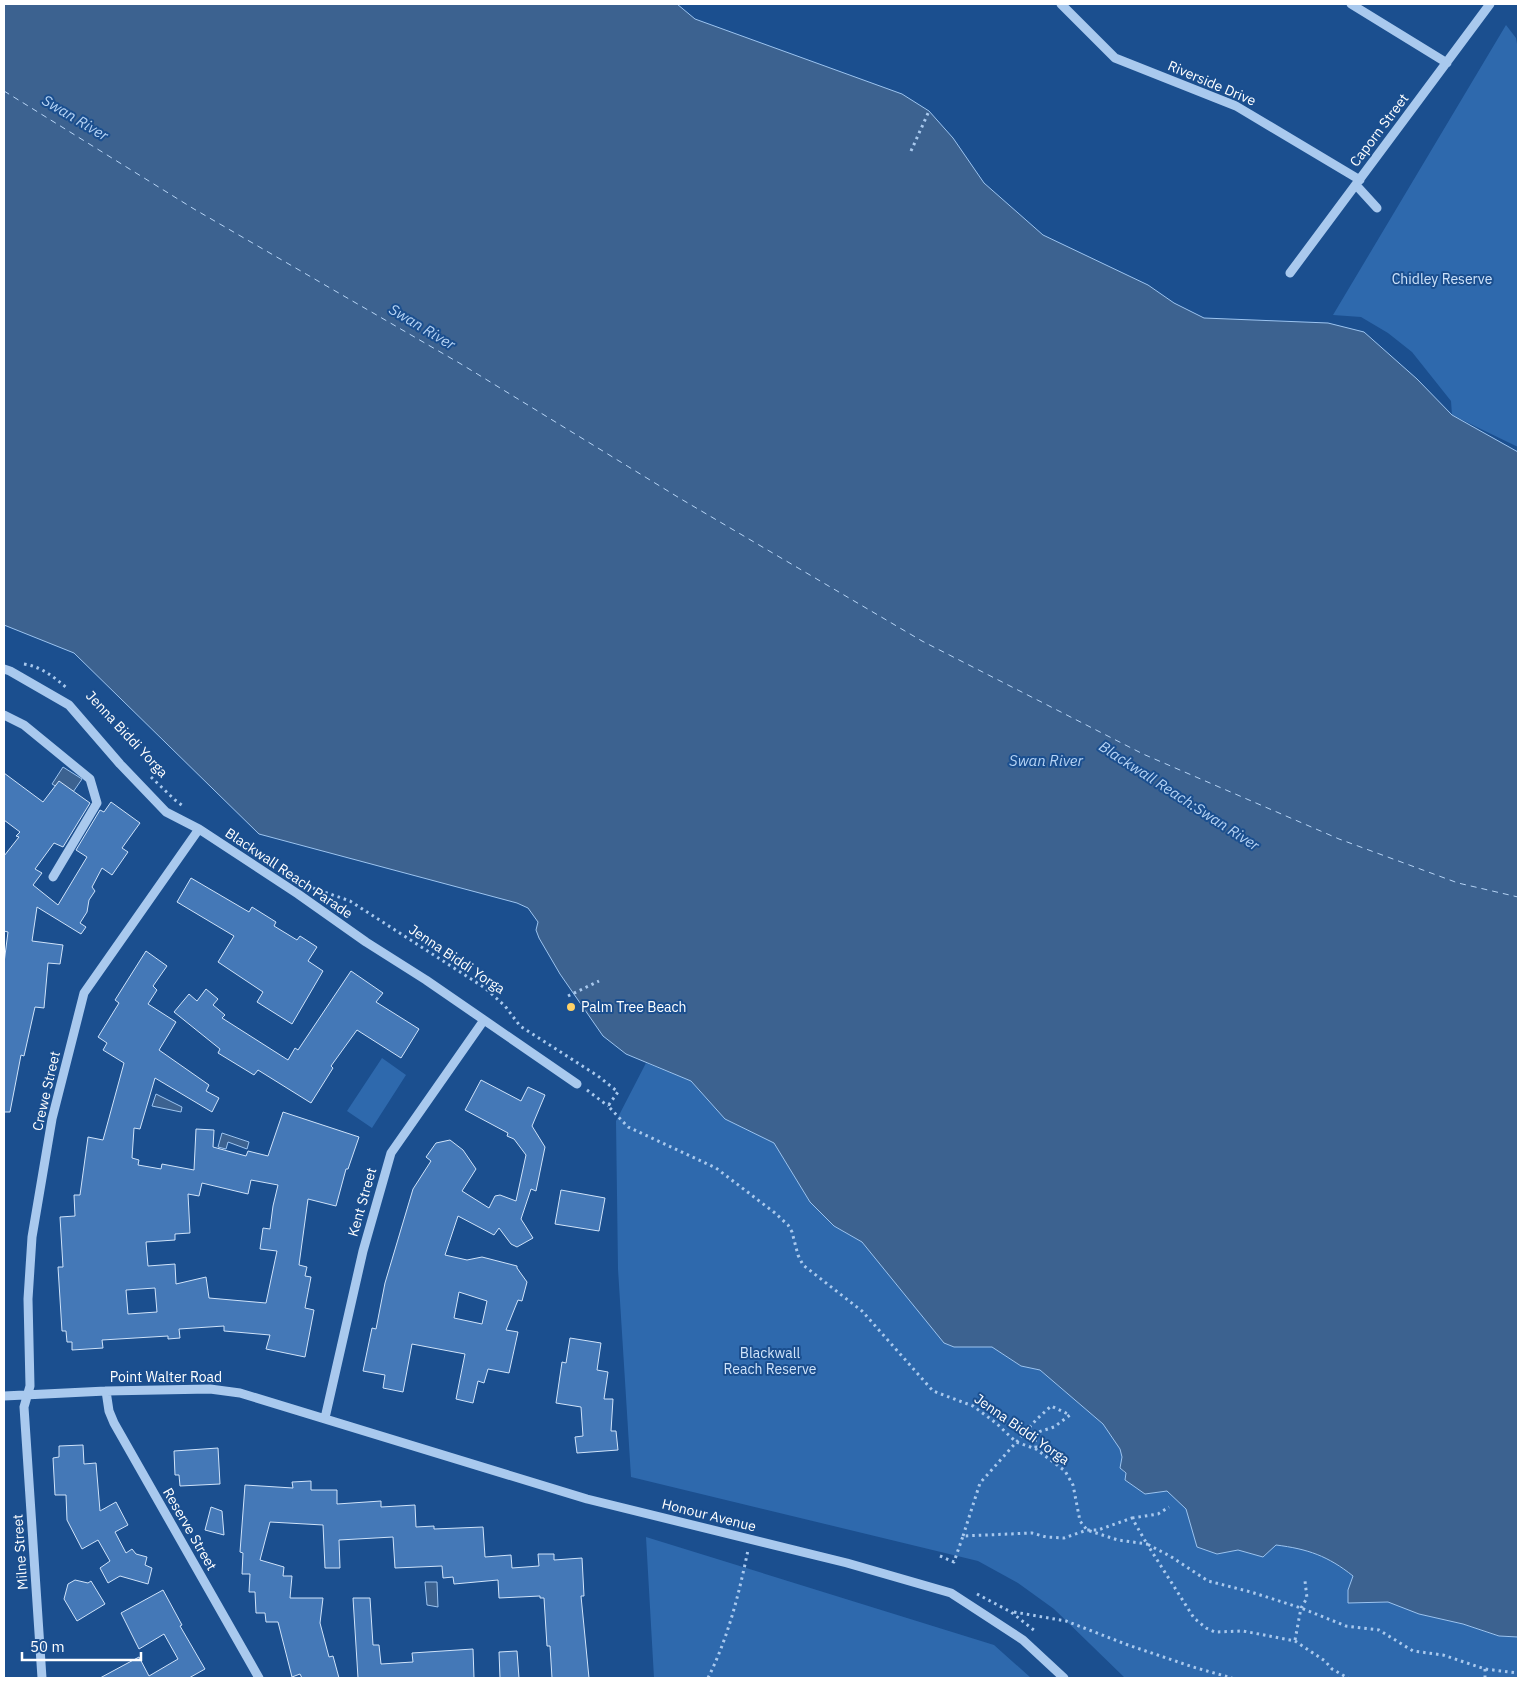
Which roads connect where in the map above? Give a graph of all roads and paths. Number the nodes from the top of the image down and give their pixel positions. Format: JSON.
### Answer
{"nodes":[{"id":1,"x":1061,"y":4,"type":"edge"},
{"id":2,"x":1351,"y":4,"type":"edge"},
{"id":3,"x":1490,"y":4,"type":"edge"},
{"id":4,"x":1447,"y":62,"type":"junction"},
{"id":5,"x":929,"y":112,"type":"dead end"},
{"id":6,"x":911,"y":151,"type":"dead end"},
{"id":7,"x":1358,"y":182,"type":"junction"},
{"id":8,"x":1377,"y":208,"type":"dead end"},
{"id":9,"x":1290,"y":273,"type":"dead end"},
{"id":10,"x":18,"y":663,"type":"dead end"},
{"id":11,"x":4,"y":670,"type":"edge"},
{"id":12,"x":74,"y":694,"type":"dead end"},
{"id":13,"x":4,"y":715,"type":"edge"},
{"id":14,"x":149,"y":774,"type":"dead end"},
{"id":15,"x":190,"y":810,"type":"dead end"},
{"id":16,"x":198,"y":829,"type":"junction"},
{"id":17,"x":53,"y":877,"type":"dead end"},
{"id":18,"x":309,"y":886,"type":"dead end"},
{"id":19,"x":599,"y":980,"type":"dead end"},
{"id":20,"x":568,"y":996,"type":"dead end"},
{"id":21,"x":484,"y":1020,"type":"junction"},
{"id":22,"x":577,"y":1084,"type":"joint"},
{"id":23,"x":608,"y":1106,"type":"junction"},
{"id":24,"x":106,"y":1391,"type":"junction"},
{"id":25,"x":27,"y":1395,"type":"junction"},
{"id":26,"x":4,"y":1396,"type":"edge"},
{"id":27,"x":325,"y":1418,"type":"junction"},
{"id":28,"x":1016,"y":1442,"type":"junction"},
{"id":29,"x":1036,"y":1449,"type":"junction"},
{"id":30,"x":1169,"y":1507,"type":"dead end"},
{"id":31,"x":1132,"y":1518,"type":"junction"},
{"id":32,"x":1087,"y":1530,"type":"junction"},
{"id":33,"x":963,"y":1536,"type":"junction"},
{"id":34,"x":750,"y":1539,"type":"junction"},
{"id":35,"x":1147,"y":1544,"type":"junction"},
{"id":36,"x":940,"y":1556,"type":"dead end"},
{"id":37,"x":1305,"y":1581,"type":"dead end"},
{"id":38,"x":1301,"y":1608,"type":"junction"},
{"id":39,"x":1011,"y":1612,"type":"dead end"},
{"id":40,"x":1295,"y":1641,"type":"junction"},
{"id":41,"x":1486,"y":1669,"type":"junction"},
{"id":42,"x":1518,"y":1673,"type":"edge"},
{"id":43,"x":42,"y":1678,"type":"edge"},
{"id":44,"x":259,"y":1678,"type":"edge"},
{"id":45,"x":708,"y":1678,"type":"edge"},
{"id":46,"x":1064,"y":1678,"type":"edge"},
{"id":47,"x":1232,"y":1678,"type":"edge"},
{"id":48,"x":1348,"y":1678,"type":"edge"},
{"id":49,"x":1485,"y":1678,"type":"edge"}],
"edges":[{"from":1,"to":7,"type":"street","name":"Riverside Drive"},
{"from":2,"to":4,"type":"street"},
{"from":3,"to":4,"type":"street","name":"Caporn Street"},
{"from":4,"to":7,"type":"street","name":"Caporn Street"},
{"from":5,"to":6,"type":"path"},
{"from":7,"to":8,"type":"street","name":"Riverside Drive"},
{"from":7,"to":9,"type":"street","name":"Caporn Street"},
{"from":10,"to":12,"type":"path","name":"Jenna Biddi Yorga"},
{"from":11,"to":16,"type":"street","name":"Blackwall Reach Parade"},
{"from":13,"to":17,"type":"street"},
{"from":14,"to":15,"type":"path","name":"Jenna Biddi Yorga"},
{"from":16,"to":21,"type":"street","name":"Blackwall Reach Parade"},
{"from":16,"to":25,"type":"street","name":"Crewe Street"},
{"from":18,"to":23,"type":"path","name":"Jenna Biddi Yorga"},
{"from":19,"to":20,"type":"path"},
{"from":21,"to":22,"type":"street","name":"Blackwall Reach Parade"},
{"from":21,"to":27,"type":"street","name":"Kent Street"},
{"from":22,"to":23,"type":"path"},
{"from":23,"to":28,"type":"path","name":"Jenna Biddi Yorga"},
{"from":24,"to":25,"type":"street","name":"Point Walter Road"},
{"from":24,"to":27,"type":"street","name":"Point Walter Road"},
{"from":24,"to":44,"type":"street","name":"Reserve Street"},
{"from":25,"to":26,"type":"street","name":"Point Walter Road"},
{"from":25,"to":43,"type":"street","name":"Milne Street"},
{"from":27,"to":34,"type":"street","name":"Honour Avenue"},
{"from":28,"to":29,"type":"path","name":"Jenna Biddi Yorga"},
{"from":28,"to":29,"type":"path"},
{"from":28,"to":33,"type":"path"},
{"from":29,"to":32,"type":"path","name":"Jenna Biddi Yorga"},
{"from":30,"to":31,"type":"path"},
{"from":31,"to":32,"type":"path"},
{"from":31,"to":35,"type":"path"},
{"from":32,"to":33,"type":"path"},
{"from":32,"to":35,"type":"path"},
{"from":33,"to":36,"type":"path"},
{"from":34,"to":45,"type":"path"},
{"from":34,"to":46,"type":"street","name":"Honour Avenue"},
{"from":35,"to":38,"type":"path"},
{"from":35,"to":40,"type":"path"},
{"from":37,"to":38,"type":"path"},
{"from":38,"to":40,"type":"path"},
{"from":38,"to":41,"type":"path"},
{"from":39,"to":47,"type":"path"},
{"from":40,"to":48,"type":"path"},
{"from":41,"to":42,"type":"path"},
{"from":41,"to":49,"type":"path"}]}
